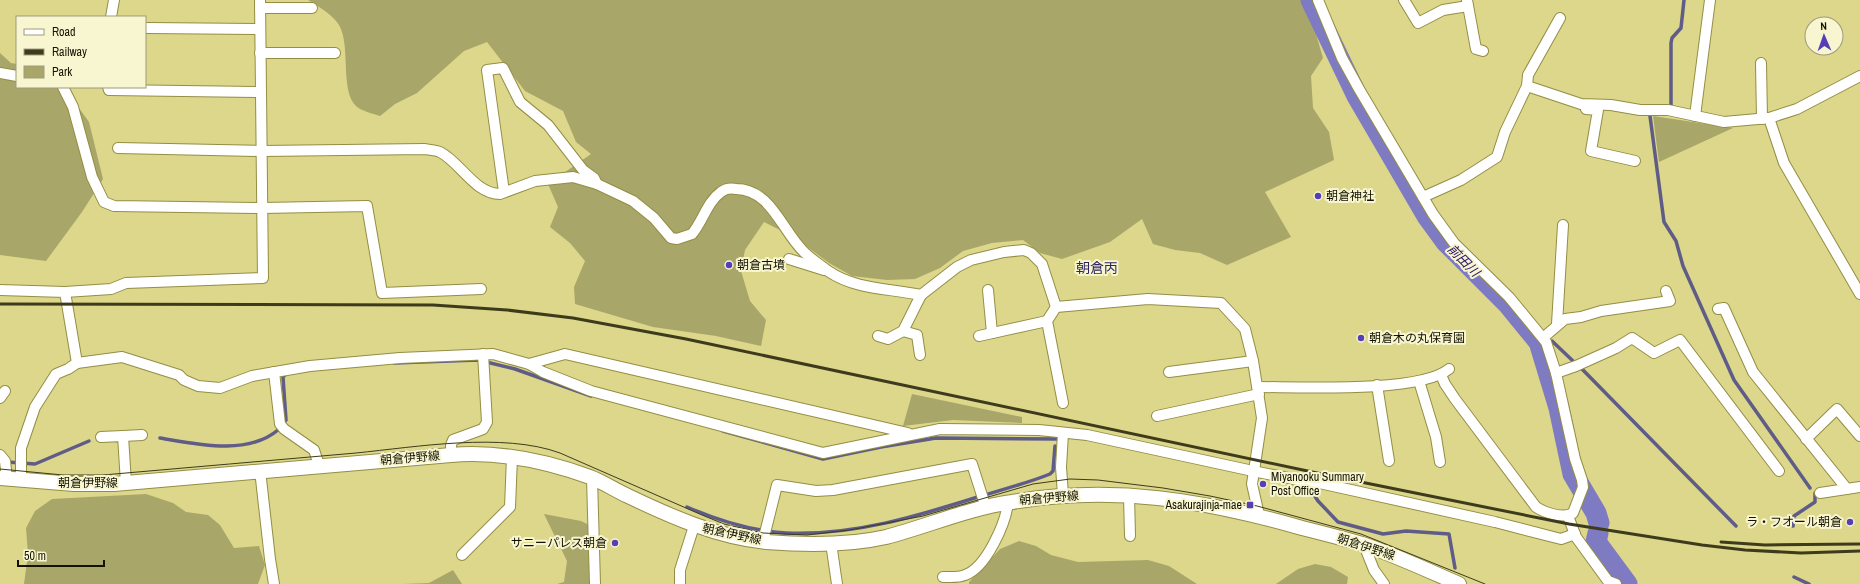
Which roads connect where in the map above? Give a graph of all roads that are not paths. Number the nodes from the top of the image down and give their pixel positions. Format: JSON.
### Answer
{"nodes":[{"id":1,"x":114,"y":0,"type":"edge"},
{"id":2,"x":1318,"y":0,"type":"edge"},
{"id":3,"x":1404,"y":0,"type":"edge"},
{"id":4,"x":1710,"y":0,"type":"edge"},
{"id":5,"x":1468,"y":3,"type":"edge"},
{"id":6,"x":260,"y":4,"type":"edge"},
{"id":7,"x":312,"y":8,"type":"dead end"},
{"id":8,"x":111,"y":16,"type":"edge"},
{"id":9,"x":1560,"y":18,"type":"dead end"},
{"id":10,"x":147,"y":28,"type":"dead end"},
{"id":11,"x":260,"y":29,"type":"junction"},
{"id":12,"x":1483,"y":51,"type":"dead end"},
{"id":13,"x":260,"y":53,"type":"junction"},
{"id":14,"x":335,"y":53,"type":"dead end"},
{"id":15,"x":1761,"y":63,"type":"dead end"},
{"id":16,"x":0,"y":73,"type":"edge"},
{"id":17,"x":16,"y":76,"type":"edge"},
{"id":18,"x":1860,"y":76,"type":"edge"},
{"id":19,"x":64,"y":88,"type":"edge"},
{"id":20,"x":108,"y":88,"type":"edge"},
{"id":21,"x":1526,"y":89,"type":"junction"},
{"id":22,"x":260,"y":92,"type":"junction"},
{"id":23,"x":1695,"y":116,"type":"junction"},
{"id":24,"x":1766,"y":119,"type":"junction"},
{"id":25,"x":118,"y":148,"type":"dead end"},
{"id":26,"x":262,"y":151,"type":"junction"},
{"id":27,"x":1635,"y":161,"type":"dead end"},
{"id":28,"x":597,"y":184,"type":"junction"},
{"id":29,"x":504,"y":192,"type":"junction"},
{"id":30,"x":1423,"y":197,"type":"junction"},
{"id":31,"x":263,"y":208,"type":"junction"},
{"id":32,"x":1563,"y":225,"type":"dead end"},
{"id":33,"x":789,"y":259,"type":"dead end"},
{"id":34,"x":828,"y":271,"type":"junction"},
{"id":35,"x":481,"y":289,"type":"dead end"},
{"id":36,"x":0,"y":290,"type":"edge"},
{"id":37,"x":988,"y":290,"type":"dead end"},
{"id":38,"x":1666,"y":291,"type":"dead end"},
{"id":39,"x":65,"y":292,"type":"junction"},
{"id":40,"x":1860,"y":294,"type":"edge"},
{"id":41,"x":921,"y":295,"type":"junction"},
{"id":42,"x":1056,"y":307,"type":"junction"},
{"id":43,"x":1718,"y":309,"type":"dead end"},
{"id":44,"x":1048,"y":321,"type":"junction"},
{"id":45,"x":1557,"y":324,"type":"junction"},
{"id":46,"x":903,"y":331,"type":"junction"},
{"id":47,"x":992,"y":333,"type":"junction"},
{"id":48,"x":878,"y":336,"type":"dead end"},
{"id":49,"x":979,"y":336,"type":"dead end"},
{"id":50,"x":1544,"y":337,"type":"junction"},
{"id":51,"x":483,"y":354,"type":"junction"},
{"id":52,"x":920,"y":355,"type":"dead end"},
{"id":53,"x":1253,"y":361,"type":"junction"},
{"id":54,"x":77,"y":363,"type":"junction"},
{"id":55,"x":529,"y":364,"type":"junction"},
{"id":56,"x":274,"y":372,"type":"junction"},
{"id":57,"x":1169,"y":372,"type":"dead end"},
{"id":58,"x":1556,"y":373,"type":"junction"},
{"id":59,"x":1419,"y":381,"type":"junction"},
{"id":60,"x":1377,"y":385,"type":"junction"},
{"id":61,"x":1258,"y":390,"type":"junction"},
{"id":62,"x":1063,"y":403,"type":"dead end"},
{"id":63,"x":1157,"y":416,"type":"dead end"},
{"id":64,"x":1063,"y":432,"type":"junction"},
{"id":65,"x":910,"y":434,"type":"junction"},
{"id":66,"x":142,"y":435,"type":"dead end"},
{"id":67,"x":123,"y":436,"type":"junction"},
{"id":68,"x":1860,"y":436,"type":"edge"},
{"id":69,"x":102,"y":437,"type":"dead end"},
{"id":70,"x":1806,"y":439,"type":"junction"},
{"id":71,"x":452,"y":455,"type":"junction"},
{"id":72,"x":512,"y":457,"type":"junction"},
{"id":73,"x":3,"y":460,"type":"edge"},
{"id":74,"x":1390,"y":461,"type":"dead end"},
{"id":75,"x":1440,"y":462,"type":"dead end"},
{"id":76,"x":319,"y":465,"type":"junction"},
{"id":77,"x":1254,"y":468,"type":"junction"},
{"id":78,"x":260,"y":470,"type":"junction"},
{"id":79,"x":1780,"y":471,"type":"dead end"},
{"id":80,"x":3,"y":478,"type":"edge"},
{"id":81,"x":592,"y":478,"type":"junction"},
{"id":82,"x":21,"y":480,"type":"junction"},
{"id":83,"x":126,"y":482,"type":"junction"},
{"id":84,"x":1860,"y":488,"type":"edge"},
{"id":85,"x":1847,"y":489,"type":"junction"},
{"id":86,"x":1820,"y":493,"type":"dead end"},
{"id":87,"x":1063,"y":495,"type":"junction"},
{"id":88,"x":1129,"y":496,"type":"junction"},
{"id":89,"x":1008,"y":502,"type":"junction"},
{"id":90,"x":986,"y":508,"type":"junction"},
{"id":91,"x":1259,"y":515,"type":"junction"},
{"id":92,"x":1568,"y":516,"type":"junction"},
{"id":93,"x":694,"y":526,"type":"junction"},
{"id":94,"x":1575,"y":534,"type":"junction"},
{"id":95,"x":1130,"y":536,"type":"dead end"},
{"id":96,"x":763,"y":541,"type":"junction"},
{"id":97,"x":831,"y":543,"type":"junction"},
{"id":98,"x":1364,"y":545,"type":"junction"},
{"id":99,"x":462,"y":555,"type":"dead end"},
{"id":100,"x":943,"y":577,"type":"dead end"},
{"id":101,"x":274,"y":584,"type":"edge"},
{"id":102,"x":595,"y":584,"type":"edge"},
{"id":103,"x":680,"y":584,"type":"edge"},
{"id":104,"x":837,"y":584,"type":"edge"},
{"id":105,"x":1384,"y":584,"type":"edge"},
{"id":106,"x":1459,"y":584,"type":"edge"},
{"id":107,"x":1616,"y":584,"type":"edge"}],
"edges":[{"from":1,"to":8,"type":"street"},
{"from":2,"to":30,"type":"street"},
{"from":3,"to":5,"type":"street"},
{"from":4,"to":23,"type":"street"},
{"from":5,"to":12,"type":"street"},
{"from":6,"to":7,"type":"street"},
{"from":6,"to":11,"type":"street"},
{"from":9,"to":21,"type":"street"},
{"from":10,"to":11,"type":"street"},
{"from":11,"to":13,"type":"street"},
{"from":13,"to":14,"type":"street"},
{"from":13,"to":22,"type":"street"},
{"from":15,"to":24,"type":"street"},
{"from":16,"to":17,"type":"street"},
{"from":18,"to":24,"type":"street"},
{"from":19,"to":31,"type":"street"},
{"from":20,"to":22,"type":"street"},
{"from":21,"to":23,"type":"street"},
{"from":21,"to":27,"type":"street"},
{"from":21,"to":30,"type":"street"},
{"from":22,"to":26,"type":"street"},
{"from":23,"to":24,"type":"street"},
{"from":24,"to":40,"type":"street"},
{"from":25,"to":26,"type":"street"},
{"from":26,"to":29,"type":"street"},
{"from":26,"to":31,"type":"street"},
{"from":28,"to":29,"type":"street"},
{"from":28,"to":29,"type":"street"},
{"from":28,"to":34,"type":"street"},
{"from":30,"to":50,"type":"street"},
{"from":31,"to":35,"type":"street"},
{"from":31,"to":39,"type":"street"},
{"from":32,"to":45,"type":"street"},
{"from":33,"to":34,"type":"street"},
{"from":34,"to":41,"type":"street"},
{"from":36,"to":39,"type":"street"},
{"from":37,"to":47,"type":"street"},
{"from":38,"to":45,"type":"street"},
{"from":39,"to":54,"type":"street"},
{"from":41,"to":42,"type":"street"},
{"from":41,"to":46,"type":"street"},
{"from":42,"to":44,"type":"street"},
{"from":42,"to":53,"type":"street"},
{"from":43,"to":70,"type":"street"},
{"from":44,"to":47,"type":"street"},
{"from":44,"to":62,"type":"street"},
{"from":45,"to":50,"type":"street"},
{"from":46,"to":48,"type":"street"},
{"from":46,"to":52,"type":"street"},
{"from":47,"to":49,"type":"street"},
{"from":50,"to":58,"type":"street"},
{"from":51,"to":55,"type":"street"},
{"from":51,"to":56,"type":"street"},
{"from":51,"to":71,"type":"street"},
{"from":53,"to":57,"type":"street"},
{"from":53,"to":61,"type":"street"},
{"from":54,"to":56,"type":"street"},
{"from":54,"to":82,"type":"street"},
{"from":55,"to":65,"type":"street"},
{"from":55,"to":65,"type":"street"},
{"from":56,"to":76,"type":"street"},
{"from":58,"to":79,"type":"street"},
{"from":58,"to":92,"type":"street"},
{"from":59,"to":60,"type":"street"},
{"from":59,"to":75,"type":"street"},
{"from":59,"to":92,"type":"street"},
{"from":60,"to":61,"type":"street"},
{"from":60,"to":74,"type":"street"},
{"from":61,"to":63,"type":"street"},
{"from":61,"to":77,"type":"street"},
{"from":64,"to":65,"type":"street"},
{"from":64,"to":77,"type":"street"},
{"from":64,"to":87,"type":"street"},
{"from":66,"to":67,"type":"street"},
{"from":67,"to":69,"type":"street"},
{"from":67,"to":83,"type":"street"},
{"from":68,"to":70,"type":"street"},
{"from":70,"to":85,"type":"street"},
{"from":71,"to":72,"type":"main road","name":"朝倉伊野線"},
{"from":71,"to":76,"type":"main road","name":"朝倉伊野線"},
{"from":72,"to":81,"type":"main road","name":"朝倉伊野線"},
{"from":72,"to":99,"type":"street"},
{"from":73,"to":80,"type":"street"},
{"from":76,"to":78,"type":"main road","name":"朝倉伊野線"},
{"from":77,"to":91,"type":"street"},
{"from":77,"to":94,"type":"street"},
{"from":78,"to":83,"type":"main road","name":"朝倉伊野線"},
{"from":78,"to":101,"type":"street"},
{"from":80,"to":82,"type":"main road","name":"朝倉伊野線"},
{"from":81,"to":93,"type":"main road","name":"朝倉伊野線"},
{"from":81,"to":102,"type":"street"},
{"from":82,"to":83,"type":"main road","name":"朝倉伊野線"},
{"from":84,"to":85,"type":"street"},
{"from":85,"to":86,"type":"street"},
{"from":87,"to":88,"type":"main road","name":"朝倉伊野線"},
{"from":87,"to":89,"type":"main road","name":"朝倉伊野線"},
{"from":88,"to":91,"type":"main road","name":"朝倉伊野線"},
{"from":88,"to":95,"type":"street"},
{"from":89,"to":90,"type":"main road","name":"朝倉伊野線"},
{"from":89,"to":100,"type":"street"},
{"from":90,"to":96,"type":"street"},
{"from":90,"to":97,"type":"main road","name":"朝倉伊野線"},
{"from":91,"to":98,"type":"main road","name":"朝倉伊野線"},
{"from":92,"to":94,"type":"street"},
{"from":93,"to":96,"type":"main road","name":"朝倉伊野線"},
{"from":93,"to":103,"type":"street"},
{"from":94,"to":107,"type":"street"},
{"from":96,"to":97,"type":"main road","name":"朝倉伊野線"},
{"from":97,"to":104,"type":"street"},
{"from":98,"to":105,"type":"street"},
{"from":98,"to":106,"type":"main road","name":"朝倉伊野線"}]}
